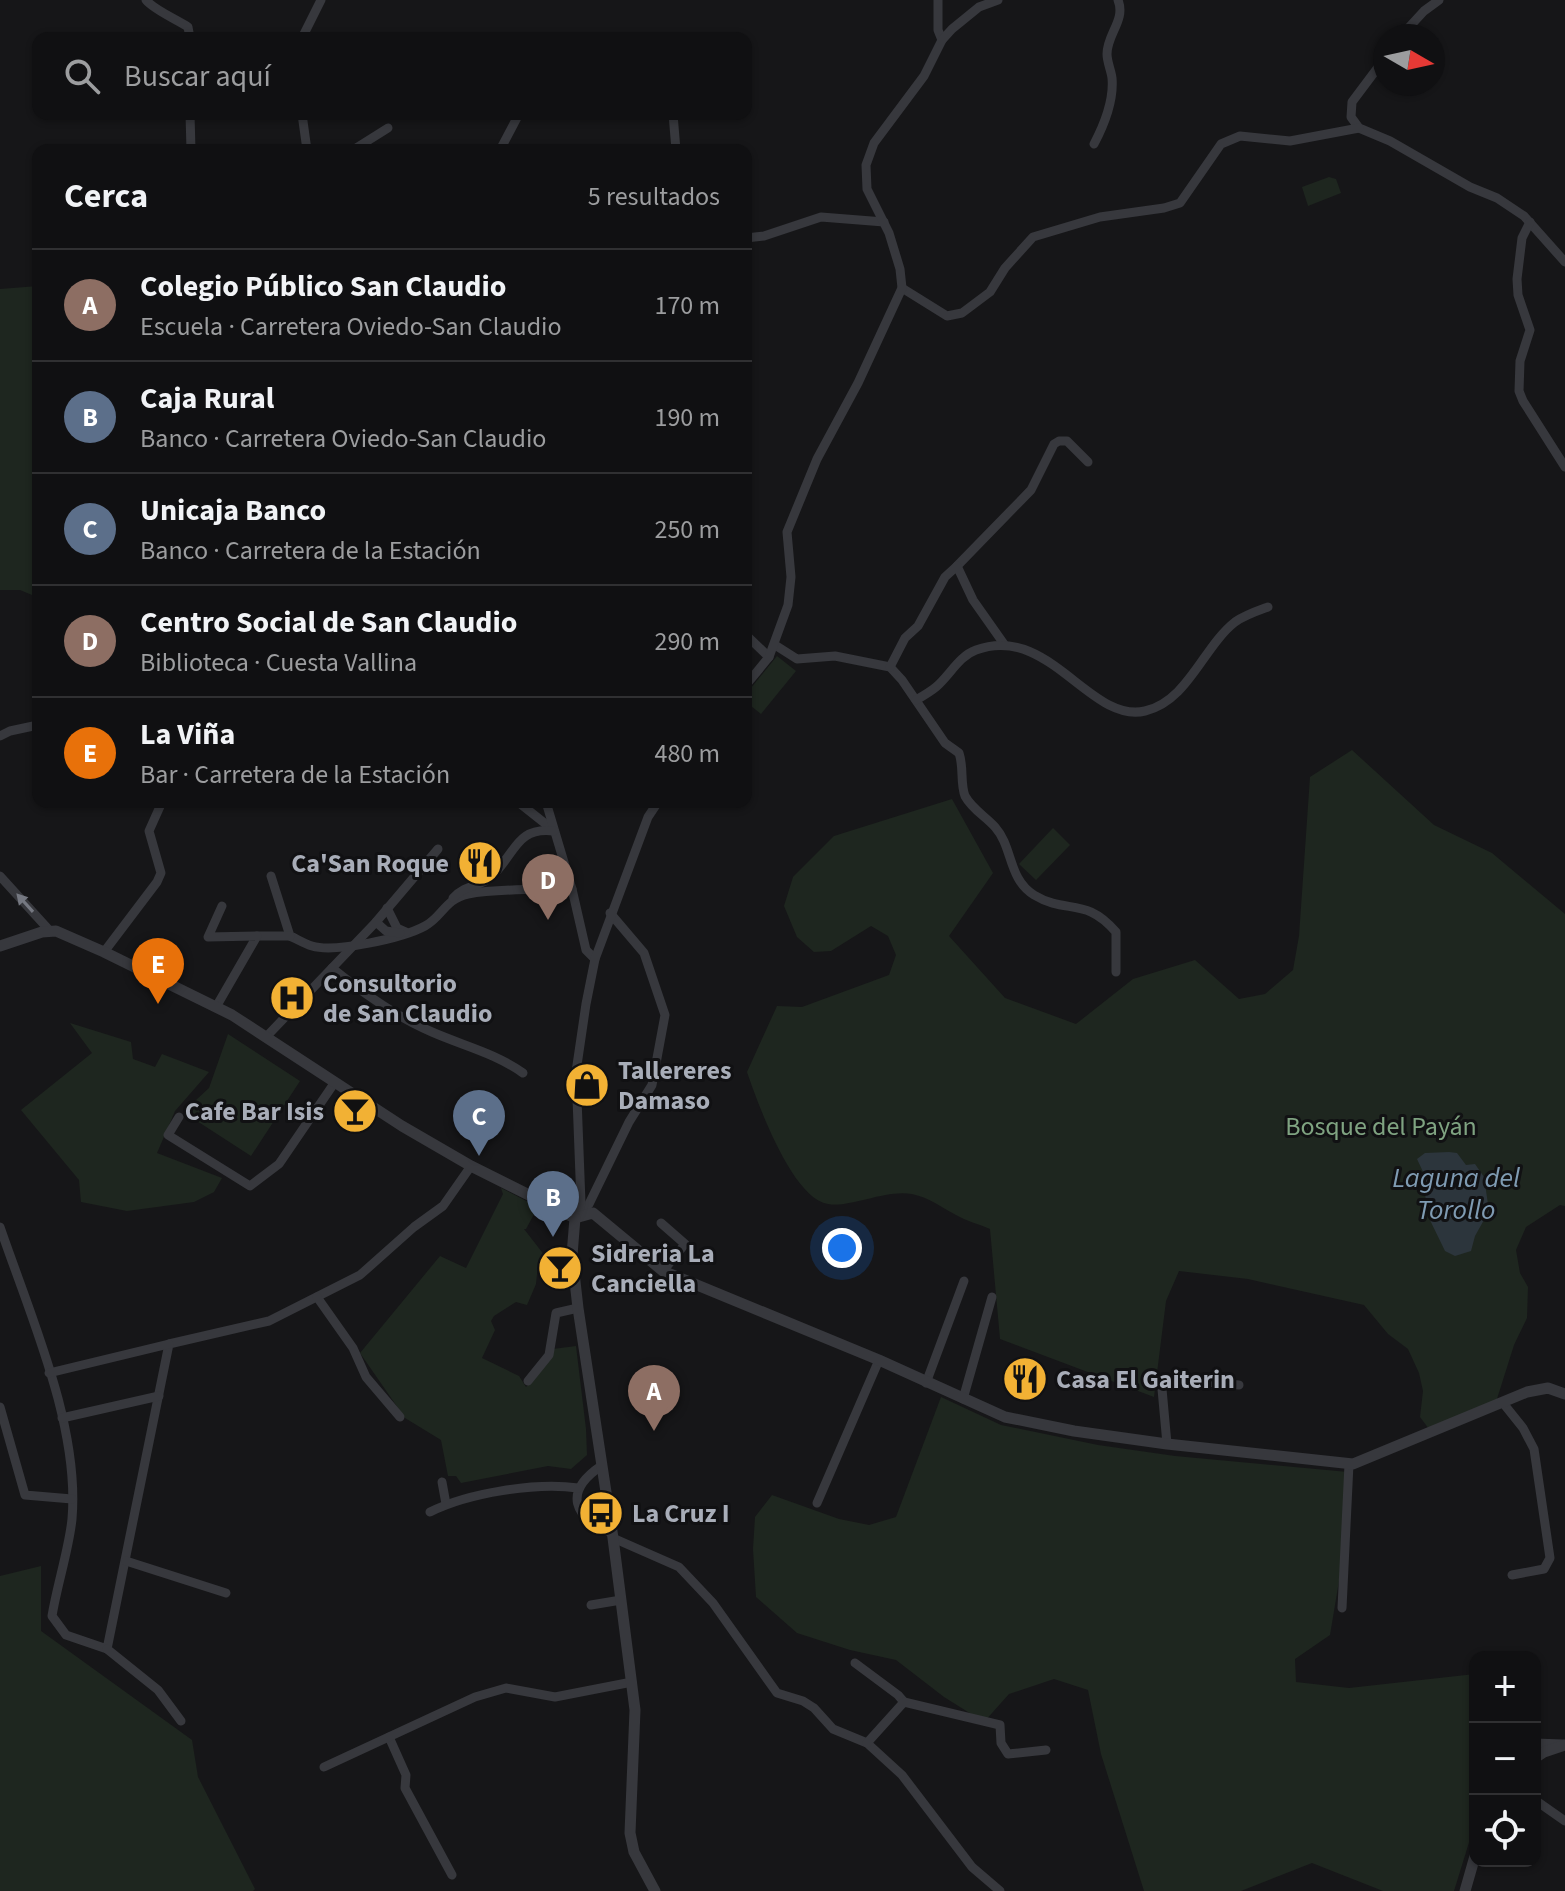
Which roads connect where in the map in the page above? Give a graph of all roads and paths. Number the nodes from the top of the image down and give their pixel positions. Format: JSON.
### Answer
{"nodes":[{"id":1,"x":146,"y":0,"type":"edge"},
{"id":2,"x":321,"y":0,"type":"edge"},
{"id":3,"x":938,"y":0,"type":"edge"},
{"id":4,"x":998,"y":0,"type":"edge"},
{"id":5,"x":1118,"y":0,"type":"edge"},
{"id":6,"x":1439,"y":0,"type":"edge"},
{"id":7,"x":1412,"y":24,"type":"edge"},
{"id":8,"x":189,"y":32,"type":"edge"},
{"id":9,"x":305,"y":32,"type":"edge"},
{"id":10,"x":942,"y":40,"type":"junction"},
{"id":11,"x":1373,"y":74,"type":"edge"},
{"id":12,"x":190,"y":120,"type":"edge"},
{"id":13,"x":303,"y":120,"type":"edge"},
{"id":14,"x":516,"y":120,"type":"edge"},
{"id":15,"x":674,"y":120,"type":"edge"},
{"id":16,"x":388,"y":128,"type":"dead end"},
{"id":17,"x":1359,"y":128,"type":"junction"},
{"id":18,"x":191,"y":144,"type":"edge"},
{"id":19,"x":306,"y":144,"type":"edge"},
{"id":20,"x":363,"y":144,"type":"edge"},
{"id":21,"x":503,"y":144,"type":"edge"},
{"id":22,"x":676,"y":144,"type":"edge"},
{"id":23,"x":1094,"y":144,"type":"dead end"},
{"id":24,"x":884,"y":222,"type":"junction"},
{"id":25,"x":1530,"y":222,"type":"junction"},
{"id":26,"x":752,"y":237,"type":"edge"},
{"id":27,"x":1565,"y":262,"type":"edge"},
{"id":28,"x":902,"y":288,"type":"junction"},
{"id":29,"x":1088,"y":462,"type":"dead end"},
{"id":30,"x":1565,"y":467,"type":"edge"},
{"id":31,"x":957,"y":566,"type":"junction"},
{"id":32,"x":1268,"y":607,"type":"dead end"},
{"id":33,"x":752,"y":641,"type":"edge"},
{"id":34,"x":1004,"y":644,"type":"junction"},
{"id":35,"x":775,"y":645,"type":"junction"},
{"id":36,"x":769,"y":657,"type":"junction"},
{"id":37,"x":890,"y":667,"type":"junction"},
{"id":38,"x":752,"y":678,"type":"edge"},
{"id":39,"x":916,"y":700,"type":"junction"},
{"id":40,"x":32,"y":726,"type":"edge"},
{"id":41,"x":0,"y":736,"type":"edge"},
{"id":42,"x":159,"y":808,"type":"edge"},
{"id":43,"x":525,"y":808,"type":"edge"},
{"id":44,"x":548,"y":808,"type":"edge"},
{"id":45,"x":654,"y":808,"type":"edge"},
{"id":46,"x":554,"y":831,"type":"junction"},
{"id":47,"x":438,"y":849,"type":"dead end"},
{"id":48,"x":0,"y":876,"type":"edge"},
{"id":49,"x":271,"y":876,"type":"dead end"},
{"id":50,"x":572,"y":889,"type":"junction"},
{"id":51,"x":447,"y":903,"type":"junction"},
{"id":52,"x":222,"y":906,"type":"dead end"},
{"id":53,"x":387,"y":908,"type":"junction"},
{"id":54,"x":610,"y":913,"type":"junction"},
{"id":55,"x":376,"y":922,"type":"junction"},
{"id":56,"x":50,"y":931,"type":"junction"},
{"id":57,"x":407,"y":933,"type":"junction"},
{"id":58,"x":257,"y":936,"type":"junction"},
{"id":59,"x":290,"y":936,"type":"junction"},
{"id":60,"x":382,"y":940,"type":"junction"},
{"id":61,"x":353,"y":944,"type":"junction"},
{"id":62,"x":0,"y":946,"type":"edge"},
{"id":63,"x":104,"y":952,"type":"junction"},
{"id":64,"x":595,"y":959,"type":"junction"},
{"id":65,"x":332,"y":968,"type":"junction"},
{"id":66,"x":1116,"y":972,"type":"dead end"},
{"id":67,"x":216,"y":1007,"type":"junction"},
{"id":68,"x":267,"y":1036,"type":"junction"},
{"id":69,"x":523,"y":1073,"type":"dead end"},
{"id":70,"x":335,"y":1082,"type":"junction"},
{"id":71,"x":179,"y":1117,"type":"dead end"},
{"id":72,"x":471,"y":1166,"type":"junction"},
{"id":73,"x":576,"y":1217,"type":"junction"},
{"id":74,"x":661,"y":1223,"type":"dead end"},
{"id":75,"x":0,"y":1227,"type":"edge"},
{"id":76,"x":4,"y":1256,"type":"edge"},
{"id":77,"x":663,"y":1271,"type":"junction"},
{"id":78,"x":964,"y":1281,"type":"dead end"},
{"id":79,"x":317,"y":1297,"type":"junction"},
{"id":80,"x":992,"y":1297,"type":"dead end"},
{"id":81,"x":578,"y":1308,"type":"junction"},
{"id":82,"x":169,"y":1344,"type":"junction"},
{"id":83,"x":879,"y":1360,"type":"junction"},
{"id":84,"x":49,"y":1373,"type":"junction"},
{"id":85,"x":528,"y":1381,"type":"dead end"},
{"id":86,"x":926,"y":1383,"type":"junction"},
{"id":87,"x":1239,"y":1385,"type":"dead end"},
{"id":88,"x":1565,"y":1394,"type":"edge"},
{"id":89,"x":159,"y":1396,"type":"junction"},
{"id":90,"x":963,"y":1399,"type":"junction"},
{"id":91,"x":1503,"y":1403,"type":"junction"},
{"id":92,"x":0,"y":1407,"type":"edge"},
{"id":93,"x":400,"y":1417,"type":"dead end"},
{"id":94,"x":62,"y":1418,"type":"junction"},
{"id":95,"x":1167,"y":1444,"type":"junction"},
{"id":96,"x":1349,"y":1464,"type":"junction"},
{"id":97,"x":601,"y":1466,"type":"junction"},
{"id":98,"x":442,"y":1482,"type":"dead end"},
{"id":99,"x":578,"y":1488,"type":"junction"},
{"id":100,"x":72,"y":1499,"type":"junction"},
{"id":101,"x":817,"y":1503,"type":"dead end"},
{"id":102,"x":446,"y":1504,"type":"junction"},
{"id":103,"x":430,"y":1512,"type":"dead end"},
{"id":104,"x":612,"y":1536,"type":"junction"},
{"id":105,"x":126,"y":1561,"type":"junction"},
{"id":106,"x":1512,"y":1575,"type":"dead end"},
{"id":107,"x":226,"y":1593,"type":"dead end"},
{"id":108,"x":621,"y":1600,"type":"junction"},
{"id":109,"x":591,"y":1605,"type":"dead end"},
{"id":110,"x":1342,"y":1608,"type":"dead end"},
{"id":111,"x":107,"y":1649,"type":"junction"},
{"id":112,"x":855,"y":1663,"type":"dead end"},
{"id":113,"x":632,"y":1682,"type":"junction"},
{"id":114,"x":904,"y":1702,"type":"junction"},
{"id":115,"x":181,"y":1721,"type":"dead end"},
{"id":116,"x":389,"y":1737,"type":"junction"},
{"id":117,"x":867,"y":1743,"type":"junction"},
{"id":118,"x":1541,"y":1743,"type":"edge"},
{"id":119,"x":1565,"y":1744,"type":"edge"},
{"id":120,"x":1046,"y":1750,"type":"dead end"},
{"id":121,"x":1541,"y":1754,"type":"edge"},
{"id":122,"x":324,"y":1767,"type":"dead end"},
{"id":123,"x":1541,"y":1804,"type":"edge"},
{"id":124,"x":1565,"y":1821,"type":"edge"},
{"id":125,"x":1472,"y":1867,"type":"edge"},
{"id":126,"x":452,"y":1875,"type":"dead end"},
{"id":127,"x":655,"y":1891,"type":"edge"},
{"id":128,"x":1000,"y":1891,"type":"edge"},
{"id":129,"x":1465,"y":1891,"type":"edge"}],
"edges":[{"from":1,"to":8,"type":"street"},
{"from":2,"to":9,"type":"street"},
{"from":3,"to":10,"type":"street"},
{"from":4,"to":10,"type":"street"},
{"from":5,"to":23,"type":"street"},
{"from":6,"to":7,"type":"street"},
{"from":10,"to":24,"type":"street"},
{"from":11,"to":17,"type":"street"},
{"from":12,"to":18,"type":"street"},
{"from":13,"to":19,"type":"street"},
{"from":14,"to":21,"type":"street"},
{"from":15,"to":22,"type":"street"},
{"from":16,"to":20,"type":"street"},
{"from":17,"to":25,"type":"street"},
{"from":17,"to":28,"type":"street"},
{"from":24,"to":26,"type":"street"},
{"from":24,"to":28,"type":"street"},
{"from":25,"to":27,"type":"street"},
{"from":25,"to":30,"type":"street"},
{"from":28,"to":35,"type":"street"},
{"from":29,"to":31,"type":"street"},
{"from":31,"to":34,"type":"street"},
{"from":31,"to":37,"type":"street"},
{"from":32,"to":34,"type":"street"},
{"from":33,"to":36,"type":"street"},
{"from":34,"to":39,"type":"street"},
{"from":35,"to":36,"type":"street"},
{"from":35,"to":37,"type":"street"},
{"from":36,"to":38,"type":"street"},
{"from":37,"to":39,"type":"street"},
{"from":39,"to":66,"type":"street"},
{"from":40,"to":41,"type":"street"},
{"from":42,"to":63,"type":"street"},
{"from":43,"to":46,"type":"street"},
{"from":44,"to":46,"type":"street"},
{"from":45,"to":54,"type":"street"},
{"from":46,"to":50,"type":"street"},
{"from":46,"to":51,"type":"street"},
{"from":47,"to":53,"type":"street"},
{"from":56,"to":48,"type":"street","one_way":true},
{"from":49,"to":59,"type":"street"},
{"from":50,"to":51,"type":"street"},
{"from":50,"to":64,"type":"street"},
{"from":51,"to":57,"type":"street"},
{"from":52,"to":58,"type":"street"},
{"from":53,"to":55,"type":"street"},
{"from":53,"to":57,"type":"street"},
{"from":54,"to":64,"type":"street"},
{"from":54,"to":73,"type":"street"},
{"from":55,"to":57,"type":"street"},
{"from":55,"to":60,"type":"street"},
{"from":55,"to":61,"type":"street"},
{"from":56,"to":62,"type":"street"},
{"from":56,"to":63,"type":"street"},
{"from":57,"to":60,"type":"street"},
{"from":58,"to":59,"type":"street"},
{"from":58,"to":67,"type":"street"},
{"from":59,"to":61,"type":"street"},
{"from":60,"to":61,"type":"street"},
{"from":61,"to":65,"type":"street"},
{"from":63,"to":67,"type":"street"},
{"from":64,"to":73,"type":"street"},
{"from":65,"to":68,"type":"street"},
{"from":65,"to":69,"type":"street"},
{"from":67,"to":68,"type":"street"},
{"from":68,"to":70,"type":"street"},
{"from":70,"to":71,"type":"street"},
{"from":70,"to":72,"type":"street"},
{"from":72,"to":73,"type":"street"},
{"from":72,"to":79,"type":"street"},
{"from":73,"to":77,"type":"street"},
{"from":73,"to":81,"type":"street"},
{"from":74,"to":77,"type":"street"},
{"from":75,"to":76,"type":"street"},
{"from":76,"to":84,"type":"street"},
{"from":77,"to":83,"type":"street"},
{"from":78,"to":86,"type":"street"},
{"from":79,"to":82,"type":"street"},
{"from":79,"to":93,"type":"street"},
{"from":80,"to":90,"type":"street"},
{"from":81,"to":85,"type":"street"},
{"from":81,"to":97,"type":"street"},
{"from":82,"to":84,"type":"street"},
{"from":82,"to":89,"type":"street"},
{"from":83,"to":86,"type":"street"},
{"from":83,"to":101,"type":"street"},
{"from":84,"to":94,"type":"street"},
{"from":86,"to":90,"type":"street"},
{"from":87,"to":95,"type":"street"},
{"from":88,"to":91,"type":"street"},
{"from":89,"to":94,"type":"street"},
{"from":89,"to":105,"type":"street"},
{"from":90,"to":95,"type":"street"},
{"from":91,"to":96,"type":"street"},
{"from":91,"to":106,"type":"street"},
{"from":92,"to":100,"type":"street"},
{"from":94,"to":100,"type":"street"},
{"from":95,"to":96,"type":"street"},
{"from":96,"to":110,"type":"street"},
{"from":97,"to":99,"type":"street"},
{"from":97,"to":104,"type":"street"},
{"from":98,"to":102,"type":"street"},
{"from":99,"to":102,"type":"street"},
{"from":99,"to":104,"type":"street"},
{"from":100,"to":111,"type":"street"},
{"from":102,"to":103,"type":"street"},
{"from":104,"to":108,"type":"street"},
{"from":104,"to":117,"type":"street"},
{"from":105,"to":107,"type":"street"},
{"from":105,"to":111,"type":"street"},
{"from":108,"to":109,"type":"street"},
{"from":108,"to":113,"type":"street"},
{"from":111,"to":115,"type":"street"},
{"from":112,"to":114,"type":"street"},
{"from":113,"to":116,"type":"street"},
{"from":113,"to":127,"type":"street"},
{"from":114,"to":117,"type":"street"},
{"from":114,"to":120,"type":"street"},
{"from":116,"to":122,"type":"street"},
{"from":116,"to":126,"type":"street"},
{"from":117,"to":128,"type":"street"},
{"from":118,"to":119,"type":"street"},
{"from":119,"to":121,"type":"street"},
{"from":123,"to":124,"type":"street"},
{"from":125,"to":129,"type":"street"}]}
